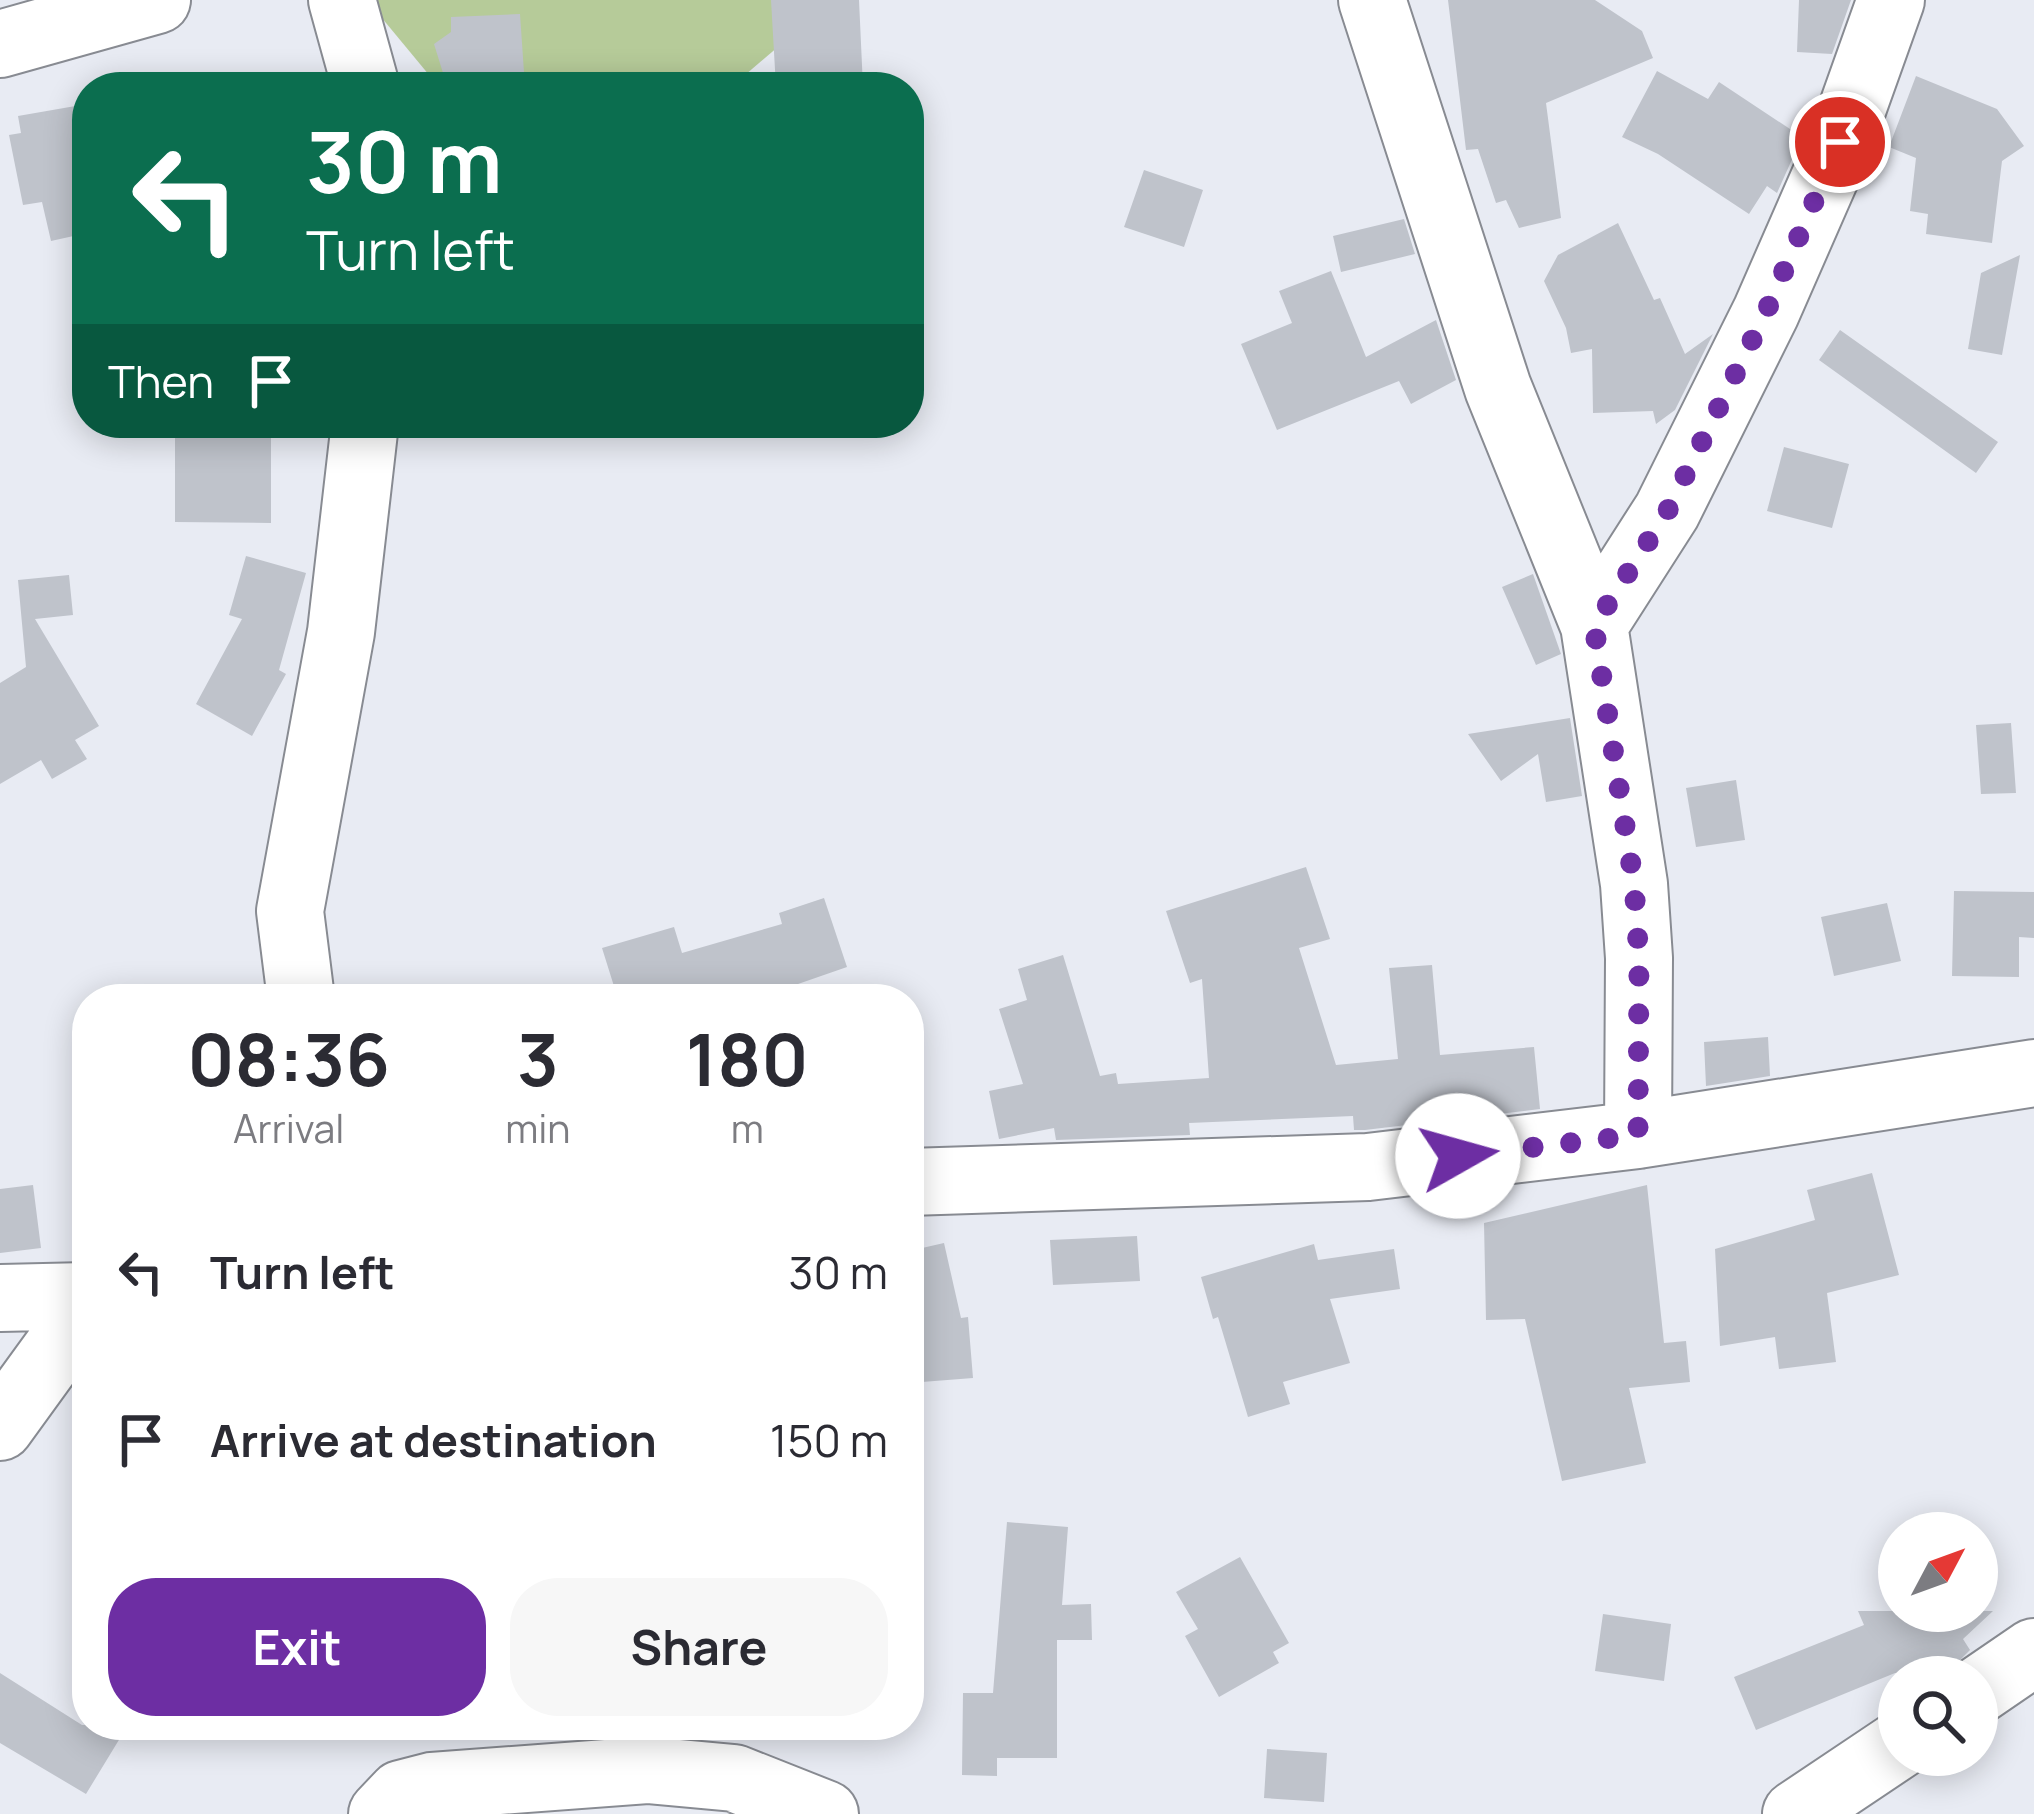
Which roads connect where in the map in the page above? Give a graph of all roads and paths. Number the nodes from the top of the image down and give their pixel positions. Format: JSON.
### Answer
{"nodes":[{"id":1,"x":158,"y":0,"type":"edge"},
{"id":2,"x":342,"y":0,"type":"edge"},
{"id":3,"x":1372,"y":0,"type":"edge"},
{"id":4,"x":1891,"y":0,"type":"edge"},
{"id":5,"x":0,"y":44,"type":"edge"},
{"id":6,"x":362,"y":72,"type":"edge"},
{"id":7,"x":363,"y":438,"type":"edge"},
{"id":8,"x":1594,"y":626,"type":"junction"},
{"id":9,"x":299,"y":984,"type":"edge"},
{"id":10,"x":2034,"y":1073,"type":"edge"},
{"id":11,"x":1638,"y":1135,"type":"junction"},
{"id":12,"x":924,"y":1182,"type":"edge"},
{"id":13,"x":72,"y":1296,"type":"edge"},
{"id":14,"x":0,"y":1298,"type":"edge"},
{"id":15,"x":72,"y":1327,"type":"edge"},
{"id":16,"x":0,"y":1427,"type":"edge"},
{"id":17,"x":2034,"y":1652,"type":"edge"},
{"id":18,"x":1998,"y":1677,"type":"edge"},
{"id":19,"x":1878,"y":1759,"type":"edge"},
{"id":20,"x":382,"y":1814,"type":"edge"},
{"id":21,"x":825,"y":1814,"type":"edge"},
{"id":22,"x":1796,"y":1814,"type":"edge"}],
"edges":[{"from":1,"to":5,"type":"street"},
{"from":2,"to":6,"type":"street"},
{"from":3,"to":8,"type":"street"},
{"from":4,"to":8,"type":"street"},
{"from":7,"to":9,"type":"street"},
{"from":8,"to":11,"type":"street"},
{"from":10,"to":11,"type":"street"},
{"from":11,"to":12,"type":"street"},
{"from":13,"to":14,"type":"street"},
{"from":15,"to":16,"type":"street"},
{"from":17,"to":18,"type":"street"},
{"from":19,"to":22,"type":"street"},
{"from":20,"to":21,"type":"street"}]}
